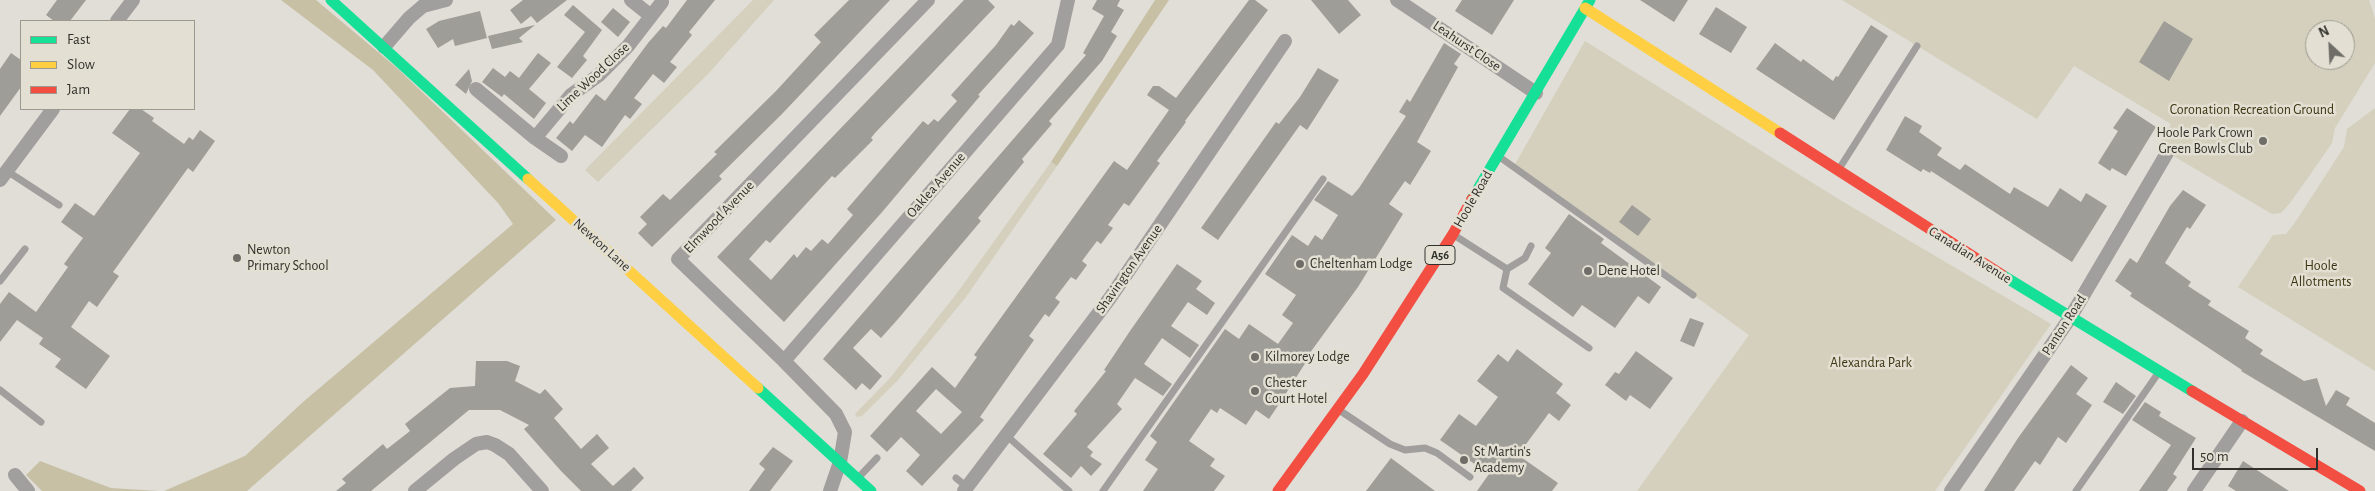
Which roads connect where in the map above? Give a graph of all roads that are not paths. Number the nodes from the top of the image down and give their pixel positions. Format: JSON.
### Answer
{"nodes":[{"id":1,"x":133,"y":0,"type":"edge"},
{"id":2,"x":331,"y":0,"type":"edge"},
{"id":3,"x":630,"y":0,"type":"edge"},
{"id":4,"x":928,"y":0,"type":"edge"},
{"id":5,"x":1068,"y":0,"type":"edge"},
{"id":6,"x":1397,"y":0,"type":"edge"},
{"id":7,"x":441,"y":1,"type":"edge"},
{"id":8,"x":662,"y":2,"type":"dead end"},
{"id":9,"x":1588,"y":4,"type":"edge"},
{"id":10,"x":650,"y":16,"type":"junction"},
{"id":11,"x":119,"y":20,"type":"edge"},
{"id":12,"x":1285,"y":41,"type":"dead end"},
{"id":13,"x":1917,"y":46,"type":"dead end"},
{"id":14,"x":384,"y":47,"type":"junction"},
{"id":15,"x":476,"y":89,"type":"dead end"},
{"id":16,"x":1536,"y":92,"type":"junction"},
{"id":17,"x":52,"y":110,"type":"edge"},
{"id":18,"x":535,"y":138,"type":"junction"},
{"id":19,"x":2166,"y":153,"type":"dead end"},
{"id":20,"x":561,"y":156,"type":"dead end"},
{"id":21,"x":1498,"y":156,"type":"junction"},
{"id":22,"x":1837,"y":171,"type":"junction"},
{"id":23,"x":3,"y":175,"type":"edge"},
{"id":24,"x":1323,"y":179,"type":"dead end"},
{"id":25,"x":59,"y":205,"type":"dead end"},
{"id":26,"x":1453,"y":234,"type":"junction"},
{"id":27,"x":1531,"y":246,"type":"dead end"},
{"id":28,"x":25,"y":249,"type":"dead end"},
{"id":29,"x":1507,"y":269,"type":"junction"},
{"id":30,"x":0,"y":281,"type":"edge"},
{"id":31,"x":1693,"y":295,"type":"dead end"},
{"id":32,"x":2070,"y":318,"type":"junction"},
{"id":33,"x":1589,"y":348,"type":"dead end"},
{"id":34,"x":784,"y":361,"type":"junction"},
{"id":35,"x":2159,"y":371,"type":"junction"},
{"id":36,"x":0,"y":390,"type":"edge"},
{"id":37,"x":1338,"y":409,"type":"junction"},
{"id":38,"x":2242,"y":421,"type":"junction"},
{"id":39,"x":41,"y":422,"type":"dead end"},
{"id":40,"x":1007,"y":436,"type":"junction"},
{"id":41,"x":877,"y":458,"type":"dead end"},
{"id":42,"x":840,"y":462,"type":"junction"},
{"id":43,"x":15,"y":475,"type":"dead end"},
{"id":44,"x":1470,"y":477,"type":"dead end"},
{"id":45,"x":858,"y":478,"type":"junction"},
{"id":46,"x":963,"y":485,"type":"edge"},
{"id":47,"x":28,"y":491,"type":"edge"},
{"id":48,"x":415,"y":491,"type":"edge"},
{"id":49,"x":542,"y":491,"type":"edge"},
{"id":50,"x":830,"y":491,"type":"edge"},
{"id":51,"x":871,"y":491,"type":"edge"},
{"id":52,"x":1068,"y":491,"type":"edge"},
{"id":53,"x":1104,"y":491,"type":"edge"},
{"id":54,"x":1278,"y":491,"type":"edge"},
{"id":55,"x":1951,"y":491,"type":"edge"},
{"id":56,"x":2076,"y":491,"type":"edge"},
{"id":57,"x":2194,"y":491,"type":"edge"},
{"id":58,"x":2360,"y":491,"type":"edge"}],
"edges":[{"from":1,"to":11,"type":"street"},
{"from":2,"to":14,"type":"main road","name":"Newton Lane"},
{"from":3,"to":10,"type":"street"},
{"from":4,"to":34,"type":"street","name":"Elmwood Avenue"},
{"from":5,"to":34,"type":"street","name":"Oaklea Avenue"},
{"from":6,"to":16,"type":"street","name":"Leahurst Close"},
{"from":7,"to":14,"type":"street"},
{"from":8,"to":10,"type":"street","name":"Lime Wood Close"},
{"from":9,"to":16,"type":"main road","name":"Hoole Road","number":"A56"},
{"from":9,"to":22,"type":"main road","name":"Canadian Avenue"},
{"from":10,"to":18,"type":"street","name":"Lime Wood Close"},
{"from":12,"to":40,"type":"street","name":"Shavington Avenue"},
{"from":13,"to":22,"type":"lane"},
{"from":14,"to":42,"type":"main road","name":"Newton Lane"},
{"from":15,"to":18,"type":"street"},
{"from":16,"to":21,"type":"main road","name":"Hoole Road","number":"A56"},
{"from":17,"to":23,"type":"street"},
{"from":18,"to":20,"type":"street"},
{"from":19,"to":32,"type":"street","name":"Panton Road"},
{"from":21,"to":26,"type":"main road","name":"Hoole Road","number":"A56"},
{"from":21,"to":31,"type":"lane"},
{"from":22,"to":32,"type":"main road","name":"Canadian Avenue"},
{"from":23,"to":25,"type":"lane"},
{"from":24,"to":53,"type":"lane"},
{"from":26,"to":29,"type":"lane"},
{"from":26,"to":37,"type":"main road","name":"Hoole Road","number":"A56"},
{"from":27,"to":29,"type":"lane"},
{"from":28,"to":30,"type":"lane"},
{"from":29,"to":33,"type":"lane"},
{"from":32,"to":35,"type":"main road","name":"Canadian Avenue"},
{"from":32,"to":55,"type":"street","name":"Panton Road"},
{"from":34,"to":42,"type":"street","name":"Elmwood Avenue"},
{"from":35,"to":38,"type":"main road","name":"Canadian Avenue"},
{"from":35,"to":56,"type":"lane"},
{"from":36,"to":39,"type":"lane"},
{"from":37,"to":44,"type":"lane"},
{"from":37,"to":54,"type":"main road","name":"Hoole Road","number":"A56"},
{"from":38,"to":57,"type":"street"},
{"from":38,"to":58,"type":"main road","name":"Canadian Avenue"},
{"from":40,"to":46,"type":"street","name":"Shavington Avenue"},
{"from":40,"to":52,"type":"lane"},
{"from":41,"to":45,"type":"lane"},
{"from":42,"to":45,"type":"main road","name":"Newton Lane"},
{"from":42,"to":50,"type":"street","name":"Elmwood Avenue"},
{"from":43,"to":47,"type":"street"},
{"from":45,"to":51,"type":"main road","name":"Newton Lane"},
{"from":48,"to":49,"type":"street"}]}
